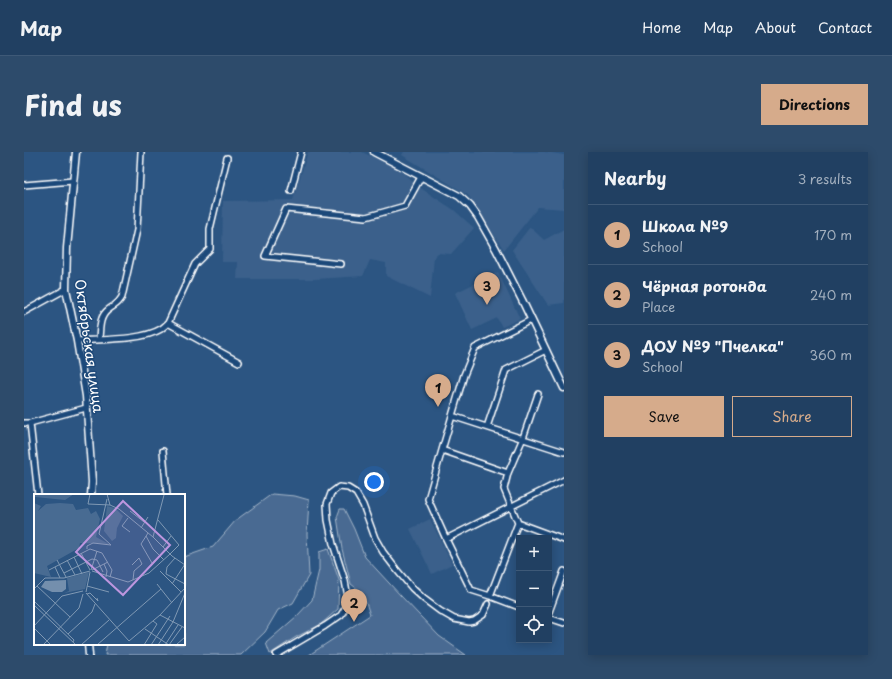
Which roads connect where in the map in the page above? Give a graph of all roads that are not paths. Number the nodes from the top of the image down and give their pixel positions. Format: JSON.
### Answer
{"nodes":[{"id":1,"x":76,"y":152,"type":"edge"},
{"id":2,"x":141,"y":152,"type":"edge"},
{"id":3,"x":301,"y":152,"type":"edge"},
{"id":4,"x":374,"y":152,"type":"edge"},
{"id":5,"x":226,"y":158,"type":"dead end"},
{"id":6,"x":421,"y":176,"type":"junction"},
{"id":7,"x":73,"y":181,"type":"junction"},
{"id":8,"x":24,"y":185,"type":"edge"},
{"id":9,"x":291,"y":191,"type":"dead end"},
{"id":10,"x":341,"y":264,"type":"dead end"},
{"id":11,"x":66,"y":290,"type":"junction"},
{"id":12,"x":24,"y":312,"type":"edge"},
{"id":13,"x":531,"y":320,"type":"junction"},
{"id":14,"x":168,"y":323,"type":"junction"},
{"id":15,"x":99,"y":339,"type":"junction"},
{"id":16,"x":76,"y":341,"type":"junction"},
{"id":17,"x":546,"y":350,"type":"junction"},
{"id":18,"x":239,"y":362,"type":"dead end"},
{"id":19,"x":564,"y":388,"type":"edge"},
{"id":20,"x":538,"y":394,"type":"dead end"},
{"id":21,"x":86,"y":408,"type":"junction"},
{"id":22,"x":452,"y":416,"type":"junction"},
{"id":23,"x":27,"y":423,"type":"edge"},
{"id":24,"x":487,"y":427,"type":"junction"},
{"id":25,"x":524,"y":438,"type":"junction"},
{"id":26,"x":442,"y":450,"type":"junction"},
{"id":27,"x":163,"y":451,"type":"dead end"},
{"id":28,"x":564,"y":452,"type":"edge"},
{"id":29,"x":508,"y":473,"type":"junction"},
{"id":30,"x":564,"y":480,"type":"edge"},
{"id":31,"x":38,"y":494,"type":"edge"},
{"id":32,"x":91,"y":494,"type":"edge"},
{"id":33,"x":167,"y":494,"type":"edge"},
{"id":34,"x":511,"y":507,"type":"junction"},
{"id":35,"x":518,"y":523,"type":"junction"},
{"id":36,"x":446,"y":539,"type":"junction"},
{"id":37,"x":564,"y":540,"type":"edge"},
{"id":38,"x":564,"y":571,"type":"edge"},
{"id":39,"x":490,"y":596,"type":"junction"},
{"id":40,"x":488,"y":604,"type":"dead end"},
{"id":41,"x":516,"y":606,"type":"edge"},
{"id":42,"x":551,"y":607,"type":"edge"},
{"id":43,"x":552,"y":619,"type":"edge"},
{"id":44,"x":564,"y":623,"type":"edge"},
{"id":45,"x":88,"y":645,"type":"edge"},
{"id":46,"x":89,"y":655,"type":"edge"},
{"id":47,"x":276,"y":655,"type":"edge"}],
"edges":[{"from":1,"to":7,"type":"main road","name":"Октябрьская улица"},
{"from":2,"to":15,"type":"street"},
{"from":3,"to":9,"type":"street"},
{"from":4,"to":6,"type":"main road"},
{"from":5,"to":14,"type":"street"},
{"from":6,"to":10,"type":"street"},
{"from":6,"to":13,"type":"main road"},
{"from":7,"to":8,"type":"street"},
{"from":7,"to":11,"type":"main road","name":"Октябрьская улица"},
{"from":11,"to":12,"type":"street"},
{"from":11,"to":16,"type":"main road","name":"Октябрьская улица"},
{"from":13,"to":17,"type":"main road"},
{"from":13,"to":22,"type":"street"},
{"from":14,"to":15,"type":"street"},
{"from":14,"to":18,"type":"street"},
{"from":15,"to":16,"type":"street"},
{"from":16,"to":21,"type":"main road","name":"Октябрьская улица"},
{"from":17,"to":19,"type":"main road"},
{"from":17,"to":24,"type":"street"},
{"from":20,"to":25,"type":"street"},
{"from":21,"to":23,"type":"street"},
{"from":21,"to":32,"type":"main road","name":"Октябрьская улица"},
{"from":22,"to":24,"type":"street"},
{"from":22,"to":26,"type":"street"},
{"from":23,"to":31,"type":"street"},
{"from":24,"to":25,"type":"street"},
{"from":25,"to":28,"type":"street"},
{"from":25,"to":29,"type":"street"},
{"from":26,"to":29,"type":"street"},
{"from":26,"to":36,"type":"street"},
{"from":27,"to":33,"type":"street"},
{"from":29,"to":34,"type":"street"},
{"from":30,"to":34,"type":"street"},
{"from":34,"to":35,"type":"street"},
{"from":34,"to":36,"type":"street"},
{"from":35,"to":37,"type":"street"},
{"from":35,"to":39,"type":"street"},
{"from":36,"to":39,"type":"street"},
{"from":38,"to":42,"type":"street"},
{"from":39,"to":41,"type":"street"},
{"from":40,"to":47,"type":"street"},
{"from":43,"to":44,"type":"street"},
{"from":45,"to":46,"type":"main road"}]}
